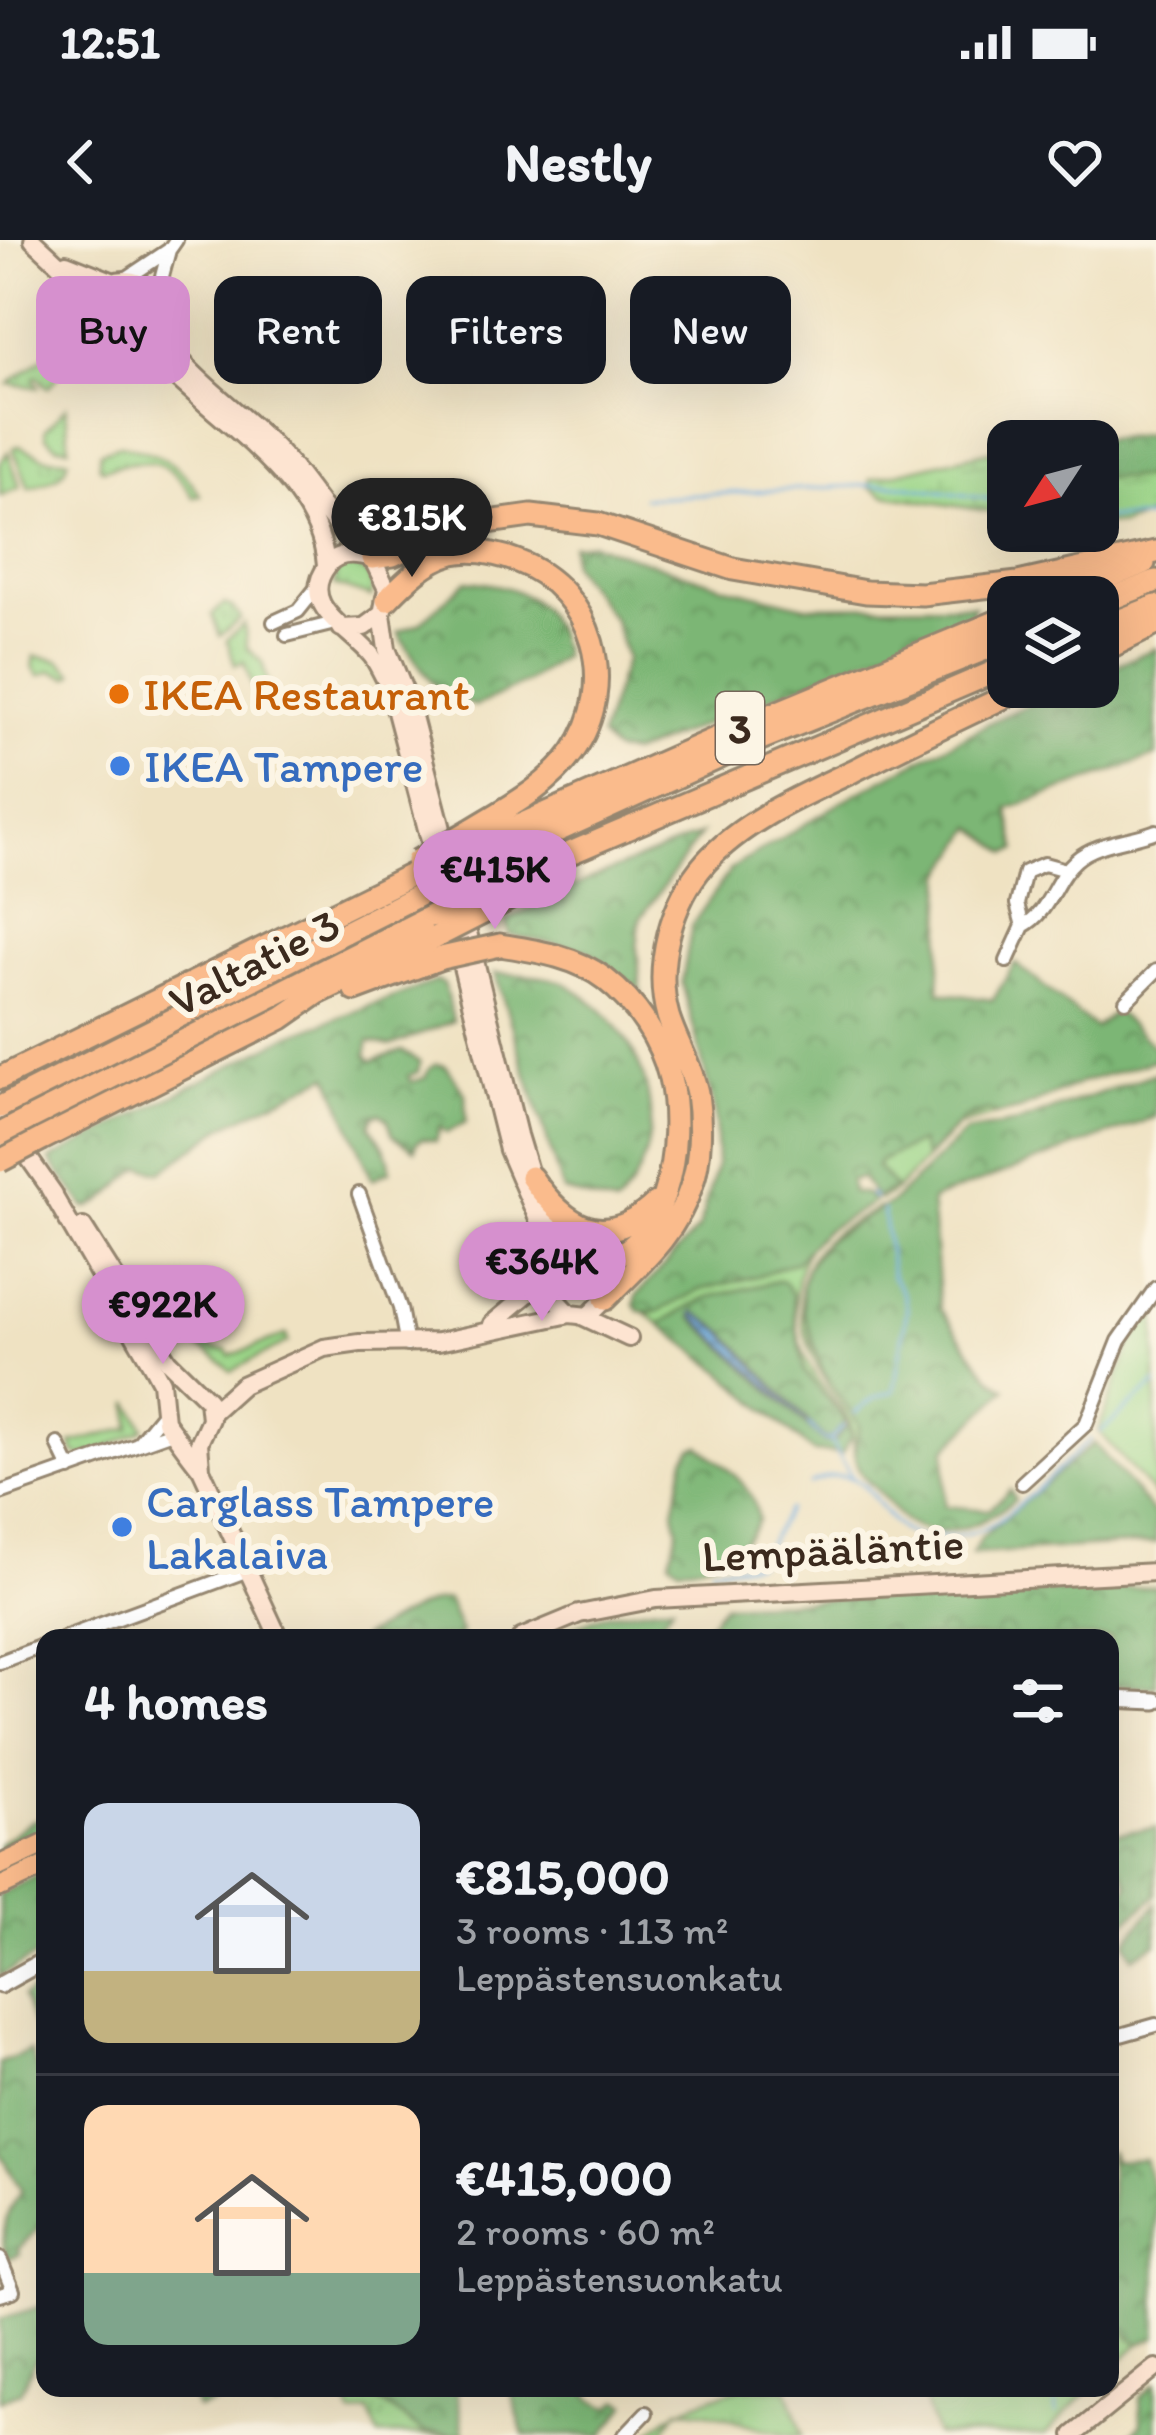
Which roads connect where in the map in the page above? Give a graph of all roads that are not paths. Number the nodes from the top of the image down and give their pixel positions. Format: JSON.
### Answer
{"nodes":[{"id":1,"x":33,"y":240,"type":"edge"},
{"id":2,"x":173,"y":245,"type":"edge"},
{"id":3,"x":49,"y":254,"type":"junction"},
{"id":4,"x":68,"y":276,"type":"edge"},
{"id":5,"x":99,"y":276,"type":"edge"},
{"id":6,"x":126,"y":276,"type":"edge"},
{"id":7,"x":163,"y":276,"type":"edge"},
{"id":8,"x":190,"y":371,"type":"edge"},
{"id":9,"x":183,"y":384,"type":"edge"},
{"id":10,"x":366,"y":556,"type":"junction"},
{"id":11,"x":1156,"y":556,"type":"edge"},
{"id":12,"x":323,"y":575,"type":"junction"},
{"id":13,"x":1109,"y":576,"type":"edge"},
{"id":14,"x":1156,"y":581,"type":"edge"},
{"id":15,"x":1119,"y":596,"type":"edge"},
{"id":16,"x":1156,"y":605,"type":"edge"},
{"id":17,"x":384,"y":607,"type":"junction"},
{"id":18,"x":1119,"y":620,"type":"edge"},
{"id":19,"x":274,"y":622,"type":"dead end"},
{"id":20,"x":1156,"y":624,"type":"edge"},
{"id":21,"x":338,"y":626,"type":"junction"},
{"id":22,"x":987,"y":626,"type":"edge"},
{"id":23,"x":286,"y":634,"type":"dead end"},
{"id":24,"x":1119,"y":642,"type":"edge"},
{"id":25,"x":987,"y":648,"type":"edge"},
{"id":26,"x":987,"y":674,"type":"edge"},
{"id":27,"x":987,"y":706,"type":"edge"},
{"id":28,"x":1156,"y":831,"type":"edge"},
{"id":29,"x":475,"y":847,"type":"junction"},
{"id":30,"x":1066,"y":870,"type":"junction"},
{"id":31,"x":420,"y":875,"type":"junction"},
{"id":32,"x":1023,"y":926,"type":"junction"},
{"id":33,"x":436,"y":937,"type":"junction"},
{"id":34,"x":1007,"y":961,"type":"dead end"},
{"id":35,"x":1156,"y":971,"type":"edge"},
{"id":36,"x":1126,"y":1001,"type":"dead end"},
{"id":37,"x":0,"y":1078,"type":"edge"},
{"id":38,"x":4,"y":1108,"type":"edge"},
{"id":39,"x":0,"y":1134,"type":"edge"},
{"id":40,"x":0,"y":1161,"type":"edge"},
{"id":41,"x":531,"y":1177,"type":"junction"},
{"id":42,"x":50,"y":1188,"type":"junction"},
{"id":43,"x":664,"y":1193,"type":"junction"},
{"id":44,"x":359,"y":1194,"type":"dead end"},
{"id":45,"x":581,"y":1261,"type":"junction"},
{"id":46,"x":557,"y":1268,"type":"junction"},
{"id":47,"x":1156,"y":1288,"type":"edge"},
{"id":48,"x":604,"y":1300,"type":"junction"},
{"id":49,"x":576,"y":1315,"type":"junction"},
{"id":50,"x":482,"y":1331,"type":"junction"},
{"id":51,"x":407,"y":1345,"type":"junction"},
{"id":52,"x":242,"y":1384,"type":"junction"},
{"id":53,"x":195,"y":1389,"type":"junction"},
{"id":54,"x":164,"y":1408,"type":"junction"},
{"id":55,"x":208,"y":1421,"type":"junction"},
{"id":56,"x":178,"y":1433,"type":"junction"},
{"id":57,"x":140,"y":1441,"type":"junction"},
{"id":58,"x":58,"y":1444,"type":"dead end"},
{"id":59,"x":70,"y":1469,"type":"junction"},
{"id":60,"x":201,"y":1469,"type":"junction"},
{"id":61,"x":1022,"y":1483,"type":"dead end"},
{"id":62,"x":0,"y":1492,"type":"edge"},
{"id":63,"x":248,"y":1570,"type":"junction"},
{"id":64,"x":1156,"y":1573,"type":"edge"},
{"id":65,"x":88,"y":1629,"type":"edge"},
{"id":66,"x":275,"y":1629,"type":"edge"},
{"id":67,"x":543,"y":1629,"type":"edge"},
{"id":68,"x":36,"y":1648,"type":"edge"},
{"id":69,"x":0,"y":1662,"type":"edge"},
{"id":70,"x":1119,"y":1699,"type":"edge"},
{"id":71,"x":1156,"y":1701,"type":"edge"},
{"id":72,"x":36,"y":1848,"type":"edge"},
{"id":73,"x":0,"y":1865,"type":"edge"},
{"id":74,"x":36,"y":1869,"type":"edge"},
{"id":75,"x":0,"y":1887,"type":"edge"},
{"id":76,"x":36,"y":1965,"type":"edge"},
{"id":77,"x":0,"y":1984,"type":"edge"},
{"id":78,"x":1156,"y":2025,"type":"edge"},
{"id":79,"x":1119,"y":2035,"type":"edge"},
{"id":80,"x":0,"y":2258,"type":"edge"},
{"id":81,"x":0,"y":2295,"type":"edge"},
{"id":82,"x":1156,"y":2368,"type":"edge"},
{"id":83,"x":646,"y":2413,"type":"dead end"},
{"id":84,"x":625,"y":2435,"type":"edge"},
{"id":85,"x":1073,"y":2435,"type":"edge"}],
"edges":[{"from":1,"to":3,"type":"main road"},
{"from":2,"to":6,"type":"street"},
{"from":2,"to":7,"type":"street"},
{"from":3,"to":4,"type":"main road"},
{"from":3,"to":5,"type":"main road"},
{"from":8,"to":10,"type":"main road"},
{"from":9,"to":12,"type":"main road"},
{"from":10,"to":11,"type":"highway"},
{"from":10,"to":12,"type":"main road"},
{"from":10,"to":17,"type":"main road"},
{"from":11,"to":13,"type":"highway"},
{"from":12,"to":19,"type":"street"},
{"from":12,"to":21,"type":"main road"},
{"from":14,"to":15,"type":"highway"},
{"from":16,"to":18,"type":"highway"},
{"from":17,"to":21,"type":"main road"},
{"from":17,"to":29,"type":"highway"},
{"from":17,"to":41,"type":"main road"},
{"from":20,"to":24,"type":"highway"},
{"from":21,"to":23,"type":"street"},
{"from":21,"to":46,"type":"main road"},
{"from":22,"to":29,"type":"highway","number":"3"},
{"from":25,"to":29,"type":"highway","name":"Valtatie 3"},
{"from":26,"to":33,"type":"highway","number":"3","bridge":true},
{"from":27,"to":48,"type":"highway"},
{"from":28,"to":30,"type":"street"},
{"from":29,"to":31,"type":"highway","name":"Valtatie 3","bridge":true},
{"from":29,"to":31,"type":"highway","bridge":true},
{"from":30,"to":32,"type":"street"},
{"from":30,"to":32,"type":"street"},
{"from":31,"to":37,"type":"highway"},
{"from":31,"to":38,"type":"highway","name":"Valtatie 3"},
{"from":32,"to":34,"type":"street"},
{"from":33,"to":39,"type":"highway","name":"Valtatie 3","bridge":true},
{"from":33,"to":40,"type":"highway","number":"3","bridge":true},
{"from":33,"to":43,"type":"highway","bridge":true},
{"from":35,"to":36,"type":"street"},
{"from":38,"to":42,"type":"main road"},
{"from":41,"to":43,"type":"highway"},
{"from":41,"to":45,"type":"main road"},
{"from":42,"to":53,"type":"main road"},
{"from":42,"to":54,"type":"main road"},
{"from":43,"to":45,"type":"highway"},
{"from":44,"to":51,"type":"street"},
{"from":45,"to":46,"type":"main road"},
{"from":45,"to":48,"type":"main road"},
{"from":46,"to":49,"type":"main road"},
{"from":46,"to":50,"type":"main road"},
{"from":47,"to":61,"type":"street"},
{"from":48,"to":49,"type":"main road"},
{"from":48,"to":49,"type":"main road"},
{"from":49,"to":50,"type":"main road"},
{"from":50,"to":51,"type":"main road"},
{"from":51,"to":52,"type":"main road"},
{"from":52,"to":53,"type":"main road"},
{"from":52,"to":55,"type":"main road"},
{"from":53,"to":54,"type":"main road"},
{"from":53,"to":55,"type":"main road"},
{"from":54,"to":56,"type":"main road"},
{"from":54,"to":57,"type":"street"},
{"from":55,"to":56,"type":"main road"},
{"from":55,"to":60,"type":"main road"},
{"from":56,"to":57,"type":"street"},
{"from":56,"to":60,"type":"main road"},
{"from":57,"to":59,"type":"street"},
{"from":58,"to":59,"type":"street"},
{"from":59,"to":62,"type":"street"},
{"from":60,"to":63,"type":"main road"},
{"from":63,"to":65,"type":"street"},
{"from":63,"to":66,"type":"main road"},
{"from":64,"to":67,"type":"main road","name":"Lempääläntie"},
{"from":68,"to":69,"type":"street"},
{"from":70,"to":71,"type":"street"},
{"from":72,"to":73,"type":"main road"},
{"from":74,"to":75,"type":"main road"},
{"from":76,"to":77,"type":"street"},
{"from":78,"to":79,"type":"street"},
{"from":80,"to":81,"type":"street"},
{"from":82,"to":85,"type":"main road"},
{"from":83,"to":84,"type":"street"}]}
